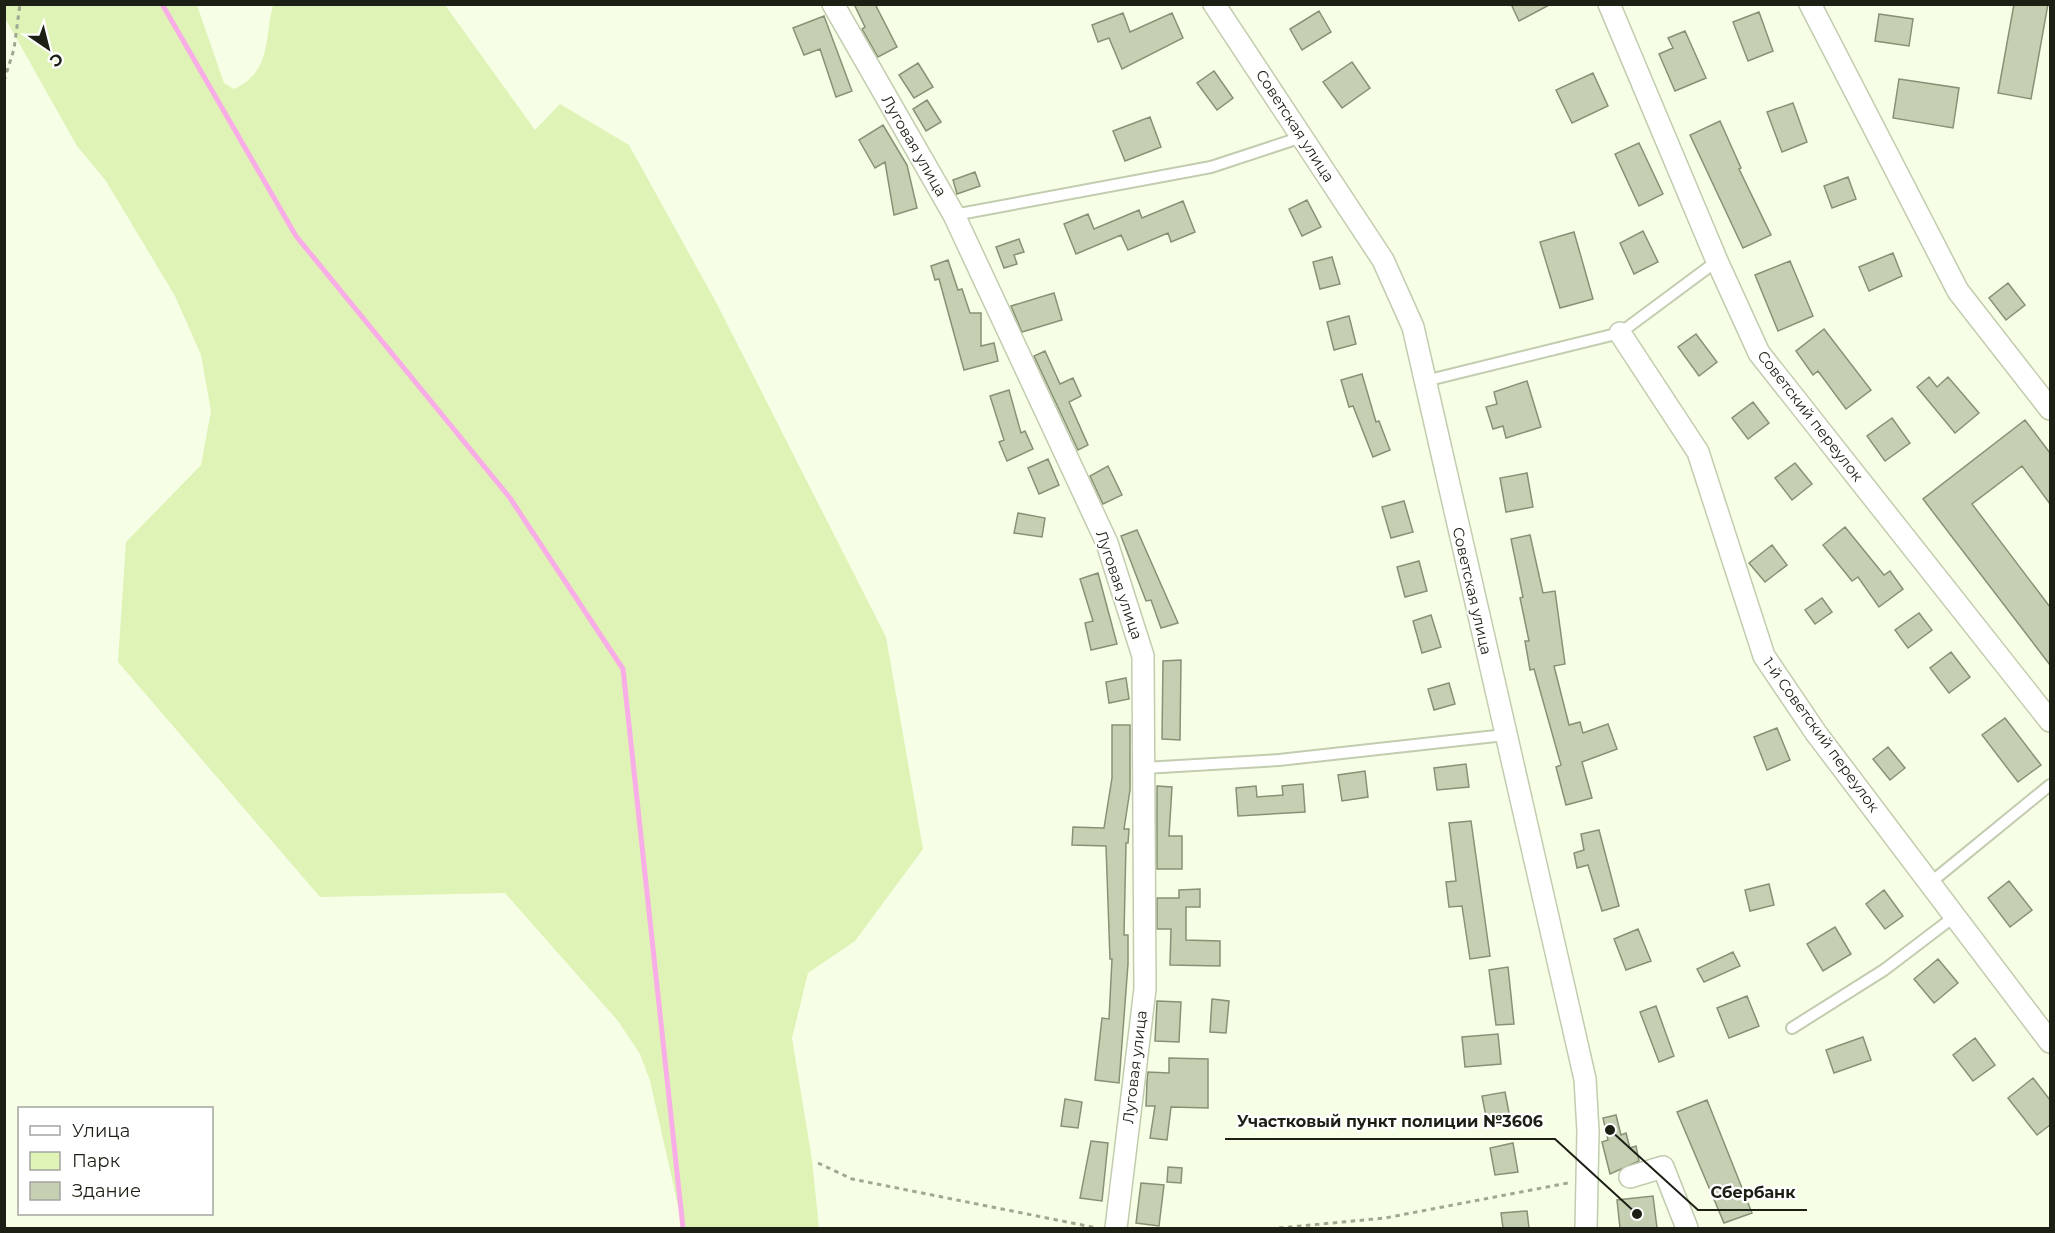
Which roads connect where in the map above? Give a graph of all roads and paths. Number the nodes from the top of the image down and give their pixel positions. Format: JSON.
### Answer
{"nodes":[{"id":1,"x":20,"y":4,"type":"edge"},
{"id":2,"x":833,"y":4,"type":"edge"},
{"id":3,"x":1214,"y":4,"type":"edge"},
{"id":4,"x":1609,"y":4,"type":"edge"},
{"id":5,"x":1810,"y":4,"type":"edge"},
{"id":6,"x":4,"y":81,"type":"edge"},
{"id":7,"x":1302,"y":137,"type":"junction"},
{"id":8,"x":954,"y":215,"type":"junction"},
{"id":9,"x":1717,"y":261,"type":"junction"},
{"id":10,"x":1620,"y":333,"type":"junction"},
{"id":11,"x":1425,"y":381,"type":"junction"},
{"id":12,"x":2050,"y":409,"type":"edge"},
{"id":13,"x":2050,"y":721,"type":"edge"},
{"id":14,"x":1505,"y":735,"type":"junction"},
{"id":15,"x":1144,"y":768,"type":"junction"},
{"id":16,"x":2050,"y":785,"type":"edge"},
{"id":17,"x":1930,"y":883,"type":"junction"},
{"id":18,"x":1955,"y":916,"type":"junction"},
{"id":19,"x":1792,"y":1028,"type":"dead end"},
{"id":20,"x":2050,"y":1042,"type":"edge"},
{"id":21,"x":818,"y":1163,"type":"dead end"},
{"id":22,"x":1630,"y":1178,"type":"dead end"},
{"id":23,"x":1587,"y":1179,"type":"junction"},
{"id":24,"x":1102,"y":1228,"type":"edge"},
{"id":25,"x":1116,"y":1228,"type":"edge"},
{"id":26,"x":1279,"y":1228,"type":"edge"},
{"id":27,"x":1586,"y":1228,"type":"edge"},
{"id":28,"x":1687,"y":1228,"type":"edge"}],
"edges":[{"from":1,"to":6,"type":"path"},
{"from":2,"to":8,"type":"street","name":"Луговая улица"},
{"from":3,"to":7,"type":"street","name":"Советская улица"},
{"from":4,"to":9,"type":"street","name":"Советский переулок"},
{"from":5,"to":12,"type":"street"},
{"from":7,"to":8,"type":"lane"},
{"from":7,"to":11,"type":"street","name":"Советская улица"},
{"from":8,"to":15,"type":"street","name":"Луговая улица"},
{"from":9,"to":10,"type":"lane"},
{"from":9,"to":13,"type":"street","name":"Советский переулок"},
{"from":10,"to":11,"type":"lane"},
{"from":10,"to":17,"type":"street","name":"1-й Советский переулок"},
{"from":11,"to":14,"type":"street","name":"Советская улица"},
{"from":14,"to":15,"type":"lane"},
{"from":14,"to":23,"type":"street","name":"Советская улица"},
{"from":15,"to":25,"type":"street","name":"Луговая улица"},
{"from":16,"to":17,"type":"lane"},
{"from":17,"to":18,"type":"street","name":"1-й Советский переулок"},
{"from":18,"to":19,"type":"lane"},
{"from":18,"to":20,"type":"street","name":"1-й Советский переулок"},
{"from":21,"to":24,"type":"path"},
{"from":22,"to":28,"type":"street"},
{"from":23,"to":26,"type":"path"},
{"from":23,"to":27,"type":"street","name":"Советская улица"}]}
